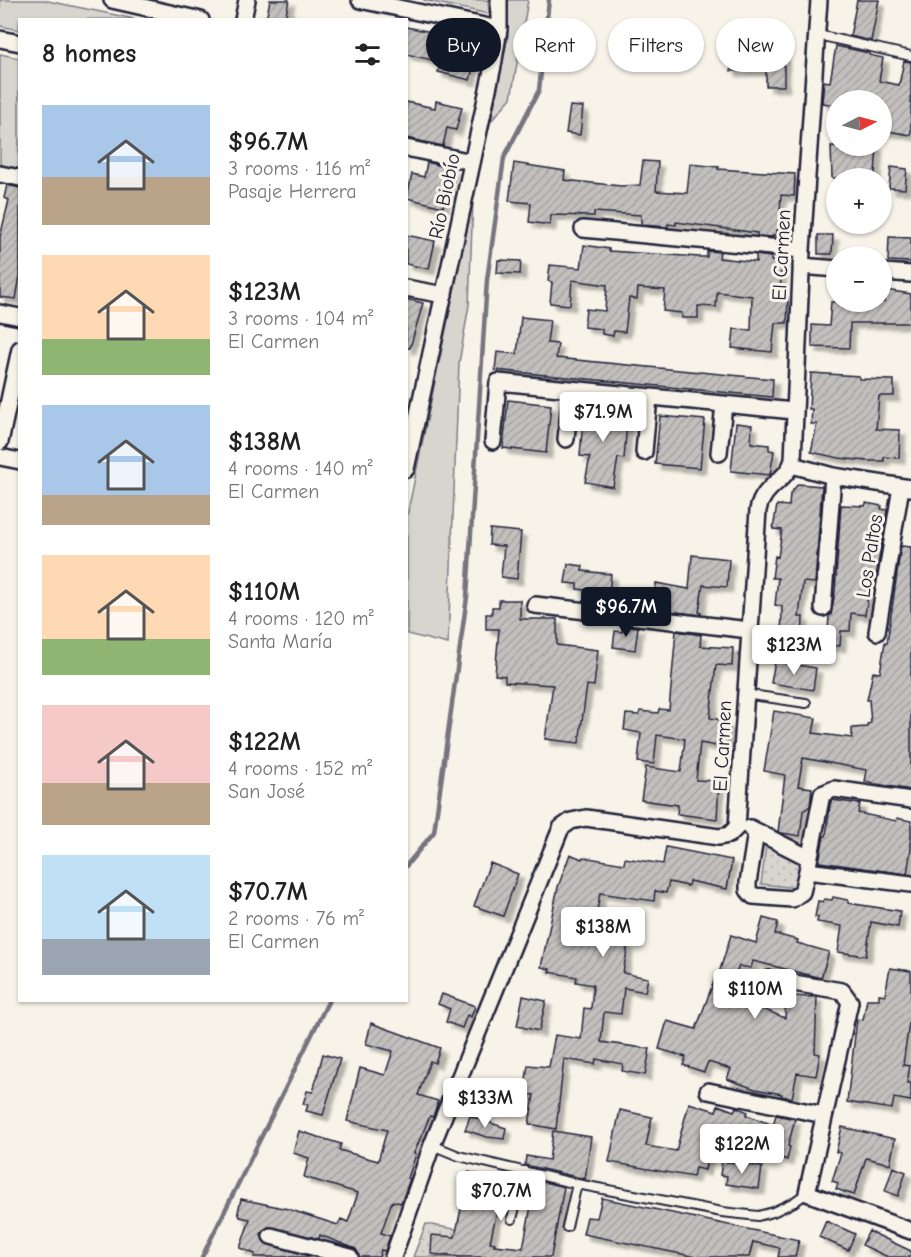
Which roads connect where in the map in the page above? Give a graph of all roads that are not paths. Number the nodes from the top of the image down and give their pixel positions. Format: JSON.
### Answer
{"nodes":[{"id":1,"x":112,"y":0,"type":"edge"},
{"id":2,"x":247,"y":0,"type":"edge"},
{"id":3,"x":360,"y":0,"type":"edge"},
{"id":4,"x":499,"y":0,"type":"edge"},
{"id":5,"x":819,"y":0,"type":"edge"},
{"id":6,"x":409,"y":5,"type":"edge"},
{"id":7,"x":192,"y":18,"type":"edge"},
{"id":8,"x":243,"y":18,"type":"edge"},
{"id":9,"x":460,"y":18,"type":"edge"},
{"id":10,"x":499,"y":18,"type":"edge"},
{"id":11,"x":818,"y":35,"type":"junction"},
{"id":12,"x":0,"y":39,"type":"edge"},
{"id":13,"x":18,"y":43,"type":"edge"},
{"id":14,"x":911,"y":56,"type":"edge"},
{"id":15,"x":492,"y":72,"type":"edge"},
{"id":16,"x":408,"y":148,"type":"edge"},
{"id":17,"x":472,"y":162,"type":"junction"},
{"id":18,"x":0,"y":174,"type":"edge"},
{"id":19,"x":18,"y":178,"type":"edge"},
{"id":20,"x":583,"y":229,"type":"dead end"},
{"id":21,"x":802,"y":250,"type":"junction"},
{"id":22,"x":801,"y":266,"type":"junction"},
{"id":23,"x":826,"y":268,"type":"edge"},
{"id":24,"x":892,"y":273,"type":"edge"},
{"id":25,"x":911,"y":274,"type":"edge"},
{"id":26,"x":408,"y":288,"type":"edge"},
{"id":27,"x":444,"y":296,"type":"junction"},
{"id":28,"x":0,"y":313,"type":"edge"},
{"id":29,"x":18,"y":316,"type":"edge"},
{"id":30,"x":18,"y":358,"type":"edge"},
{"id":31,"x":570,"y":390,"type":"junction"},
{"id":32,"x":649,"y":397,"type":"junction"},
{"id":33,"x":724,"y":404,"type":"junction"},
{"id":34,"x":794,"y":411,"type":"junction"},
{"id":35,"x":411,"y":429,"type":"edge"},
{"id":36,"x":566,"y":439,"type":"dead end"},
{"id":37,"x":493,"y":441,"type":"dead end"},
{"id":38,"x":0,"y":442,"type":"edge"},
{"id":39,"x":644,"y":452,"type":"dead end"},
{"id":40,"x":408,"y":453,"type":"edge"},
{"id":41,"x":719,"y":453,"type":"dead end"},
{"id":42,"x":0,"y":457,"type":"edge"},
{"id":43,"x":18,"y":461,"type":"edge"},
{"id":44,"x":792,"y":465,"type":"junction"},
{"id":45,"x":833,"y":476,"type":"junction"},
{"id":46,"x":906,"y":488,"type":"edge"},
{"id":47,"x":535,"y":605,"type":"dead end"},
{"id":48,"x":824,"y":608,"type":"dead end"},
{"id":49,"x":749,"y":630,"type":"junction"},
{"id":50,"x":878,"y":632,"type":"dead end"},
{"id":51,"x":745,"y":694,"type":"junction"},
{"id":52,"x":806,"y":703,"type":"dead end"},
{"id":53,"x":911,"y":800,"type":"edge"},
{"id":54,"x":738,"y":820,"type":"junction"},
{"id":55,"x":756,"y":832,"type":"junction"},
{"id":56,"x":808,"y":865,"type":"junction"},
{"id":57,"x":911,"y":884,"type":"edge"},
{"id":58,"x":769,"y":979,"type":"dead end"},
{"id":59,"x":708,"y":1091,"type":"dead end"},
{"id":60,"x":824,"y":1115,"type":"junction"},
{"id":61,"x":432,"y":1145,"type":"junction"},
{"id":62,"x":524,"y":1171,"type":"junction"},
{"id":63,"x":577,"y":1184,"type":"junction"},
{"id":64,"x":807,"y":1193,"type":"junction"},
{"id":65,"x":512,"y":1219,"type":"dead end"},
{"id":66,"x":567,"y":1227,"type":"dead end"},
{"id":67,"x":911,"y":1231,"type":"edge"},
{"id":68,"x":271,"y":1236,"type":"dead end"},
{"id":69,"x":350,"y":1257,"type":"edge"},
{"id":70,"x":393,"y":1257,"type":"edge"}],
"edges":[{"from":1,"to":7,"type":"street"},
{"from":2,"to":8,"type":"street"},
{"from":3,"to":6,"type":"street"},
{"from":4,"to":10,"type":"street","name":"Río Biobío"},
{"from":5,"to":11,"type":"street","name":"El Carmen"},
{"from":6,"to":9,"type":"street"},
{"from":11,"to":14,"type":"lane"},
{"from":11,"to":21,"type":"street","name":"El Carmen"},
{"from":12,"to":13,"type":"street"},
{"from":15,"to":17,"type":"street","name":"Río Biobío"},
{"from":16,"to":17,"type":"street"},
{"from":17,"to":27,"type":"street","name":"Río Biobío"},
{"from":18,"to":19,"type":"street"},
{"from":20,"to":21,"type":"street"},
{"from":21,"to":22,"type":"street","name":"El Carmen"},
{"from":22,"to":23,"type":"street"},
{"from":22,"to":34,"type":"street","name":"El Carmen"},
{"from":24,"to":25,"type":"street"},
{"from":26,"to":27,"type":"street"},
{"from":27,"to":35,"type":"street","name":"Río Biobío"},
{"from":28,"to":29,"type":"street"},
{"from":30,"to":38,"type":"street"},
{"from":31,"to":32,"type":"street"},
{"from":31,"to":36,"type":"street"},
{"from":31,"to":37,"type":"street"},
{"from":32,"to":33,"type":"street"},
{"from":32,"to":39,"type":"street"},
{"from":33,"to":34,"type":"street"},
{"from":33,"to":41,"type":"street"},
{"from":34,"to":44,"type":"street","name":"El Carmen"},
{"from":35,"to":40,"type":"street","name":"Río Biobío"},
{"from":42,"to":43,"type":"street"},
{"from":44,"to":45,"type":"street"},
{"from":44,"to":49,"type":"street","name":"El Carmen"},
{"from":45,"to":46,"type":"street"},
{"from":45,"to":48,"type":"street"},
{"from":46,"to":50,"type":"street","name":"Los Paltos"},
{"from":47,"to":49,"type":"street"},
{"from":49,"to":51,"type":"street","name":"El Carmen"},
{"from":51,"to":52,"type":"lane"},
{"from":51,"to":54,"type":"street","name":"El Carmen"},
{"from":53,"to":56,"type":"street"},
{"from":54,"to":55,"type":"street"},
{"from":54,"to":61,"type":"street","name":"El Carmen"},
{"from":55,"to":56,"type":"street"},
{"from":55,"to":56,"type":"street"},
{"from":56,"to":57,"type":"street"},
{"from":58,"to":60,"type":"street"},
{"from":59,"to":60,"type":"street"},
{"from":60,"to":64,"type":"street"},
{"from":61,"to":62,"type":"lane"},
{"from":61,"to":70,"type":"street","name":"El Carmen"},
{"from":62,"to":63,"type":"lane"},
{"from":62,"to":65,"type":"lane"},
{"from":63,"to":64,"type":"lane"},
{"from":63,"to":66,"type":"lane"},
{"from":64,"to":67,"type":"street"},
{"from":68,"to":69,"type":"street"}]}
